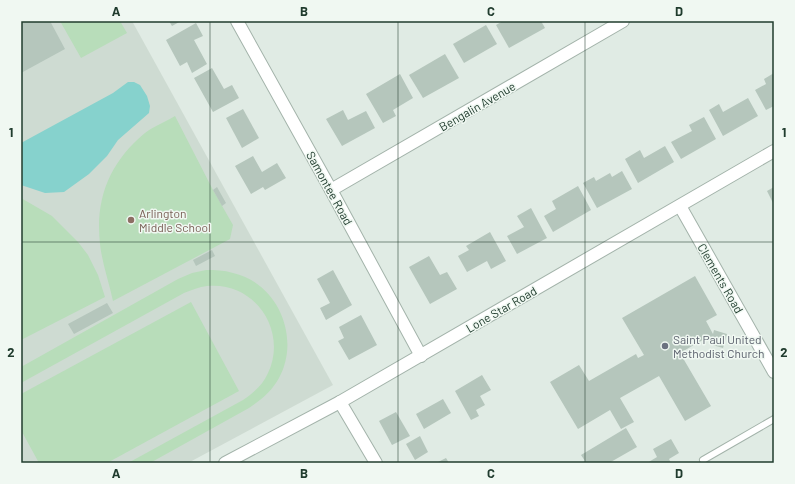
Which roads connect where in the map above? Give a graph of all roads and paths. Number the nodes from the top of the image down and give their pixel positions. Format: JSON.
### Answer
{"nodes":[{"id":1,"x":237,"y":21,"type":"edge"},
{"id":2,"x":623,"y":21,"type":"edge"},
{"id":3,"x":774,"y":151,"type":"edge"},
{"id":4,"x":331,"y":190,"type":"junction"},
{"id":5,"x":680,"y":206,"type":"junction"},
{"id":6,"x":421,"y":356,"type":"junction"},
{"id":7,"x":774,"y":372,"type":"edge"},
{"id":8,"x":340,"y":402,"type":"junction"},
{"id":9,"x":774,"y":419,"type":"edge"},
{"id":10,"x":703,"y":460,"type":"dead end"},
{"id":11,"x":225,"y":463,"type":"edge"},
{"id":12,"x":376,"y":463,"type":"edge"}],
"edges":[{"from":1,"to":4,"type":"street","name":"Samontee Road"},
{"from":2,"to":4,"type":"street","name":"Bengalin Avenue"},
{"from":3,"to":5,"type":"street","name":"Lone Star Road"},
{"from":4,"to":6,"type":"street","name":"Samontee Road"},
{"from":5,"to":6,"type":"street","name":"Lone Star Road"},
{"from":5,"to":7,"type":"street","name":"Clements Road"},
{"from":6,"to":8,"type":"street","name":"Lone Star Road"},
{"from":8,"to":11,"type":"street","name":"Lone Star Road"},
{"from":8,"to":12,"type":"street"},
{"from":9,"to":10,"type":"lane"}]}
